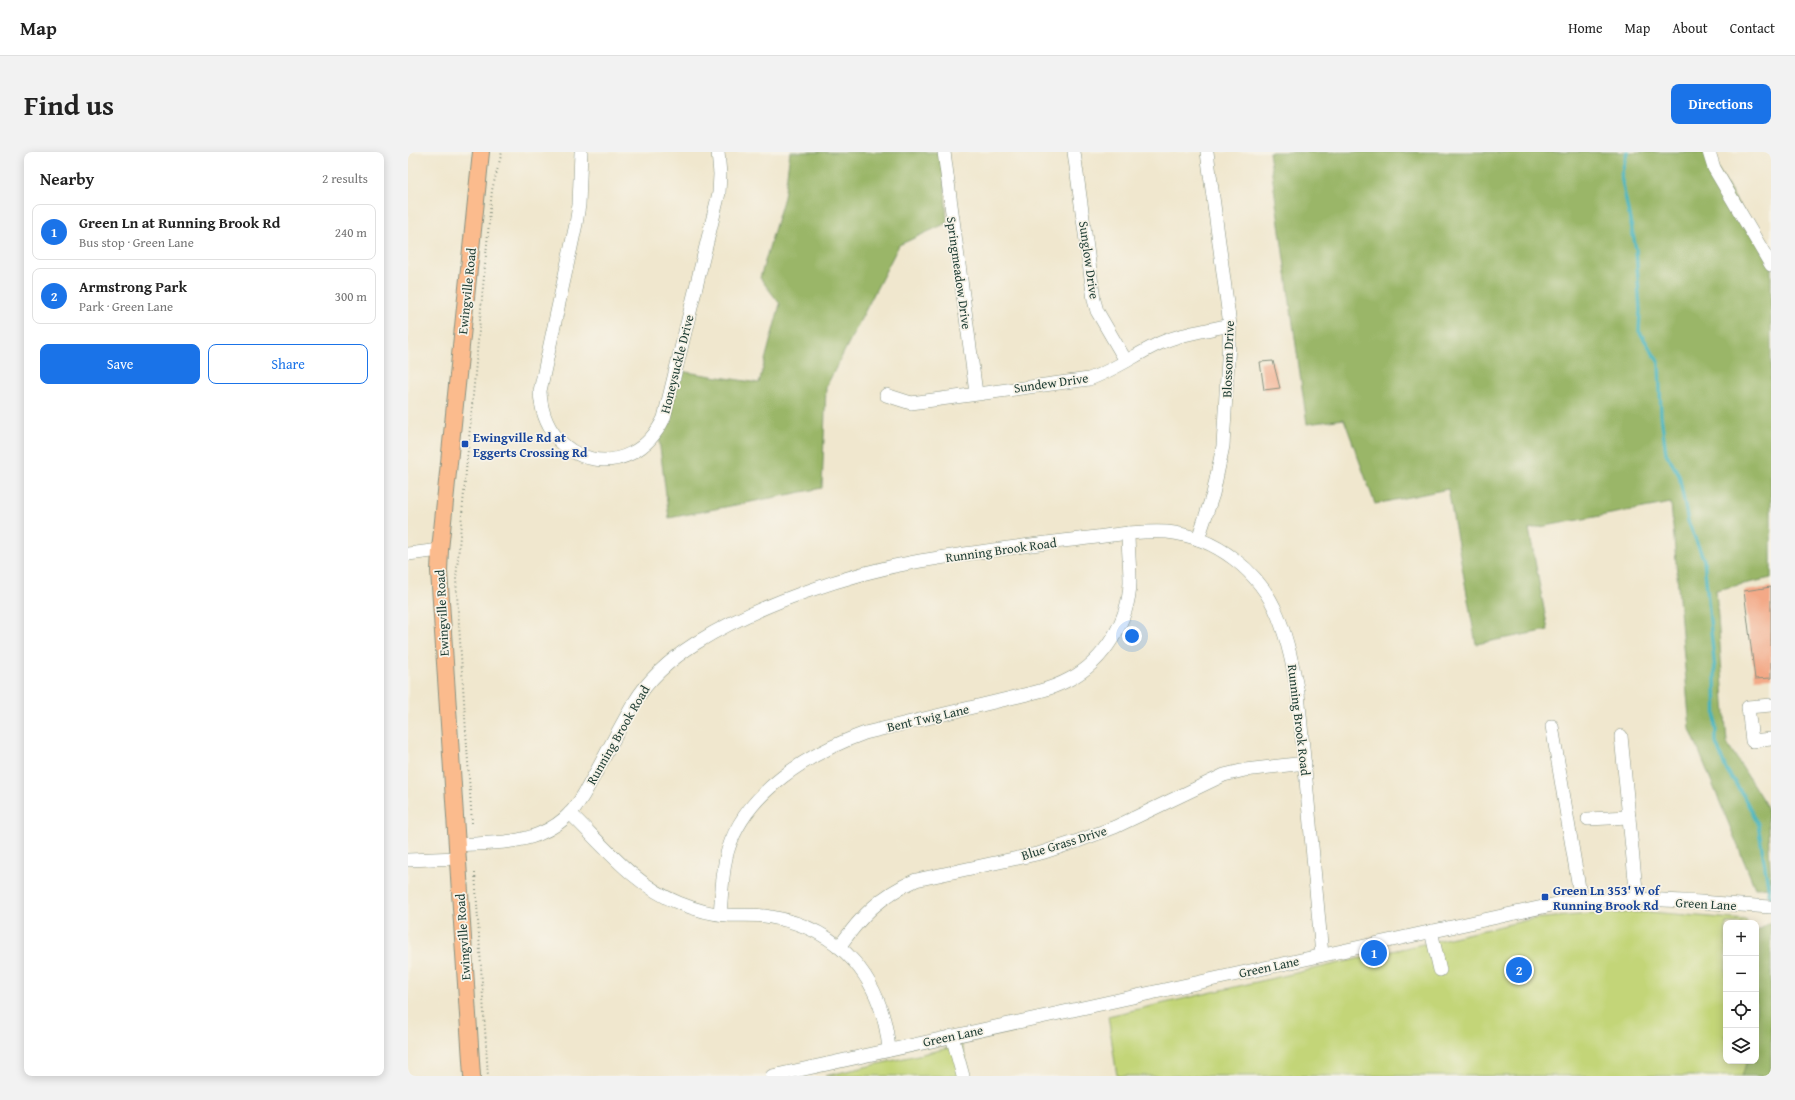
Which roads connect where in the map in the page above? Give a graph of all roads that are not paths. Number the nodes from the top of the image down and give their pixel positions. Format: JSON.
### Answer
{"nodes":[{"id":1,"x":481,"y":152,"type":"edge"},
{"id":2,"x":581,"y":152,"type":"edge"},
{"id":3,"x":718,"y":152,"type":"edge"},
{"id":4,"x":944,"y":152,"type":"edge"},
{"id":5,"x":1074,"y":152,"type":"edge"},
{"id":6,"x":1207,"y":152,"type":"edge"},
{"id":7,"x":1708,"y":152,"type":"edge"},
{"id":8,"x":1771,"y":265,"type":"edge"},
{"id":9,"x":1230,"y":324,"type":"junction"},
{"id":10,"x":1126,"y":361,"type":"junction"},
{"id":11,"x":976,"y":393,"type":"junction"},
{"id":12,"x":886,"y":395,"type":"dead end"},
{"id":13,"x":1128,"y":533,"type":"junction"},
{"id":14,"x":1198,"y":539,"type":"junction"},
{"id":15,"x":440,"y":550,"type":"junction"},
{"id":16,"x":408,"y":554,"type":"edge"},
{"id":17,"x":1771,"y":705,"type":"edge"},
{"id":18,"x":1552,"y":726,"type":"dead end"},
{"id":19,"x":1620,"y":736,"type":"dead end"},
{"id":20,"x":1771,"y":739,"type":"edge"},
{"id":21,"x":1305,"y":764,"type":"junction"},
{"id":22,"x":570,"y":814,"type":"junction"},
{"id":23,"x":1629,"y":817,"type":"junction"},
{"id":24,"x":1588,"y":819,"type":"dead end"},
{"id":25,"x":457,"y":851,"type":"junction"},
{"id":26,"x":408,"y":860,"type":"edge"},
{"id":27,"x":1581,"y":900,"type":"junction"},
{"id":28,"x":1637,"y":900,"type":"junction"},
{"id":29,"x":1768,"y":907,"type":"edge"},
{"id":30,"x":720,"y":914,"type":"junction"},
{"id":31,"x":1431,"y":931,"type":"junction"},
{"id":32,"x":839,"y":947,"type":"junction"},
{"id":33,"x":1322,"y":955,"type":"junction"},
{"id":34,"x":1440,"y":970,"type":"dead end"},
{"id":35,"x":952,"y":1036,"type":"junction"},
{"id":36,"x":889,"y":1050,"type":"junction"},
{"id":37,"x":779,"y":1075,"type":"edge"},
{"id":38,"x":472,"y":1076,"type":"edge"},
{"id":39,"x":963,"y":1076,"type":"edge"}],
"edges":[{"from":1,"to":15,"type":"main road","name":"Ewingville Road"},
{"from":2,"to":3,"type":"street","name":"Honeysuckle Drive"},
{"from":4,"to":11,"type":"street","name":"Springmeadow Drive"},
{"from":5,"to":10,"type":"street","name":"Sunglow Drive"},
{"from":6,"to":9,"type":"street","name":"Blossom Drive"},
{"from":7,"to":8,"type":"street"},
{"from":9,"to":10,"type":"street","name":"Sundew Drive"},
{"from":9,"to":14,"type":"street","name":"Blossom Drive"},
{"from":10,"to":11,"type":"street","name":"Sundew Drive"},
{"from":11,"to":12,"type":"street","name":"Sundew Drive"},
{"from":13,"to":14,"type":"street","name":"Running Brook Road"},
{"from":13,"to":22,"type":"street","name":"Running Brook Road"},
{"from":13,"to":30,"type":"street","name":"Bent Twig Lane"},
{"from":14,"to":21,"type":"street","name":"Running Brook Road"},
{"from":15,"to":16,"type":"street"},
{"from":15,"to":25,"type":"main road","name":"Ewingville Road"},
{"from":17,"to":20,"type":"street"},
{"from":18,"to":27,"type":"street"},
{"from":19,"to":23,"type":"street"},
{"from":21,"to":32,"type":"street","name":"Blue Grass Drive"},
{"from":21,"to":33,"type":"street","name":"Running Brook Road"},
{"from":22,"to":25,"type":"street","name":"Running Brook Road"},
{"from":22,"to":30,"type":"street"},
{"from":23,"to":24,"type":"street"},
{"from":23,"to":28,"type":"street"},
{"from":25,"to":26,"type":"street","name":"Running Brook Road"},
{"from":25,"to":38,"type":"main road","name":"Ewingville Road"},
{"from":27,"to":28,"type":"street","name":"Green Lane"},
{"from":27,"to":31,"type":"street","name":"Green Lane"},
{"from":28,"to":29,"type":"street","name":"Green Lane"},
{"from":30,"to":32,"type":"street"},
{"from":31,"to":33,"type":"street","name":"Green Lane"},
{"from":31,"to":34,"type":"street"},
{"from":32,"to":36,"type":"street"},
{"from":33,"to":35,"type":"street","name":"Green Lane"},
{"from":35,"to":36,"type":"street","name":"Green Lane"},
{"from":35,"to":39,"type":"street"},
{"from":36,"to":37,"type":"street","name":"Green Lane"}]}
